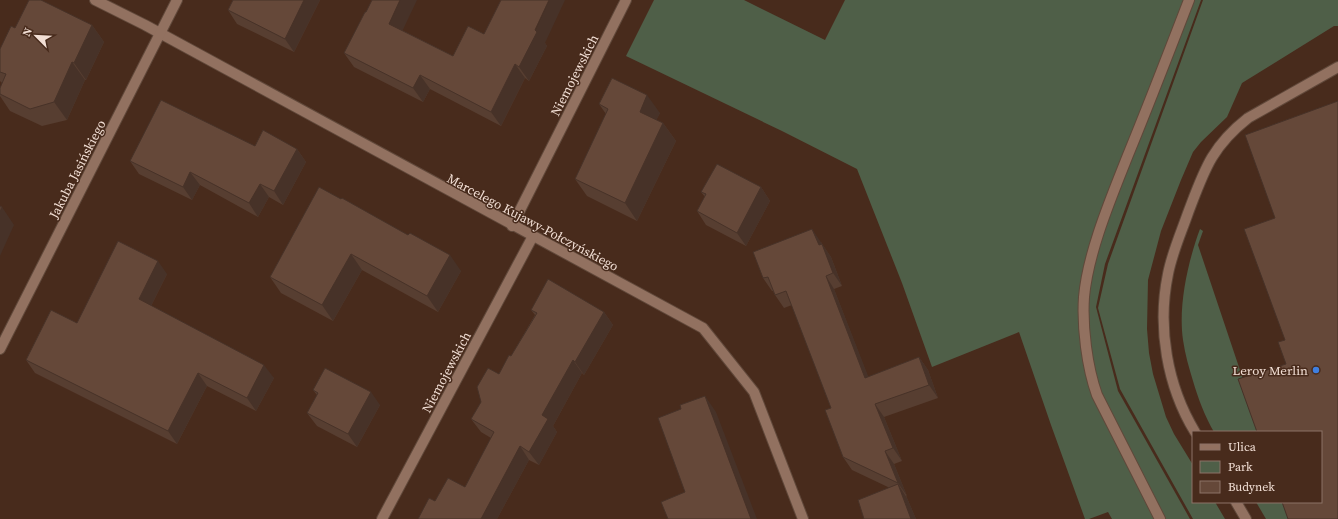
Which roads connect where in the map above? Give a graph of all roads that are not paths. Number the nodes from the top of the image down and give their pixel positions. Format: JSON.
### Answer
{"nodes":[{"id":1,"x":95,"y":0,"type":"edge"},
{"id":2,"x":177,"y":0,"type":"edge"},
{"id":3,"x":626,"y":0,"type":"edge"},
{"id":4,"x":1189,"y":0,"type":"edge"},
{"id":5,"x":160,"y":34,"type":"junction"},
{"id":6,"x":1338,"y":66,"type":"edge"},
{"id":7,"x":512,"y":226,"type":"junction"},
{"id":8,"x":533,"y":236,"type":"junction"},
{"id":9,"x":0,"y":349,"type":"edge"},
{"id":10,"x":1194,"y":431,"type":"edge"},
{"id":11,"x":1237,"y":503,"type":"edge"},
{"id":12,"x":382,"y":519,"type":"edge"},
{"id":13,"x":803,"y":519,"type":"edge"},
{"id":14,"x":1160,"y":519,"type":"edge"},
{"id":15,"x":1246,"y":519,"type":"edge"}],
"edges":[{"from":1,"to":5,"type":"street","name":"Marcelego Kujawy-Połczyńskiego"},
{"from":2,"to":5,"type":"street","name":"Jakuba Jasińskiego"},
{"from":3,"to":7,"type":"street","name":"Niemojewskich"},
{"from":4,"to":14,"type":"street"},
{"from":5,"to":7,"type":"street","name":"Marcelego Kujawy-Połczyńskiego"},
{"from":5,"to":9,"type":"street","name":"Jakuba Jasińskiego"},
{"from":6,"to":10,"type":"street"},
{"from":7,"to":8,"type":"street","name":"Marcelego Kujawy-Połczyńskiego"},
{"from":8,"to":12,"type":"street","name":"Niemojewskich"},
{"from":8,"to":13,"type":"street","name":"Marcelego Kujawy-Połczyńskiego"},
{"from":11,"to":15,"type":"street"}]}
